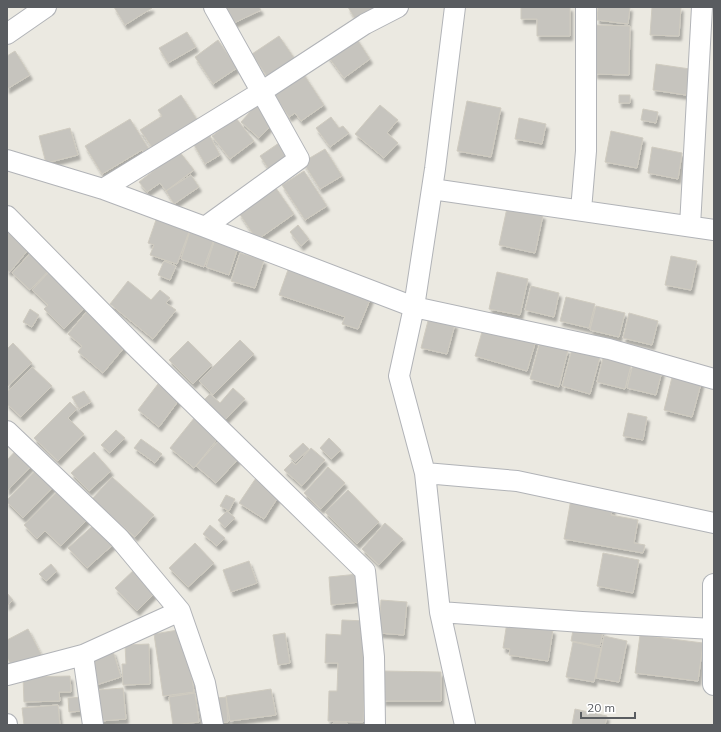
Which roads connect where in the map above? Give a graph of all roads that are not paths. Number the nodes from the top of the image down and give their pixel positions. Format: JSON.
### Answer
{"nodes":[{"id":1,"x":46,"y":7,"type":"edge"},
{"id":2,"x":214,"y":7,"type":"edge"},
{"id":3,"x":398,"y":7,"type":"edge"},
{"id":4,"x":454,"y":7,"type":"edge"},
{"id":5,"x":586,"y":7,"type":"edge"},
{"id":6,"x":702,"y":7,"type":"edge"},
{"id":7,"x":7,"y":34,"type":"edge"},
{"id":8,"x":261,"y":92,"type":"junction"},
{"id":9,"x":7,"y":160,"type":"edge"},
{"id":10,"x":103,"y":189,"type":"junction"},
{"id":11,"x":432,"y":189,"type":"junction"},
{"id":12,"x":580,"y":210,"type":"junction"},
{"id":13,"x":7,"y":216,"type":"edge"},
{"id":14,"x":690,"y":226,"type":"junction"},
{"id":15,"x":205,"y":227,"type":"junction"},
{"id":16,"x":714,"y":230,"type":"edge"},
{"id":17,"x":414,"y":307,"type":"junction"},
{"id":18,"x":714,"y":379,"type":"edge"},
{"id":19,"x":7,"y":431,"type":"edge"},
{"id":20,"x":425,"y":473,"type":"junction"},
{"id":21,"x":714,"y":523,"type":"edge"},
{"id":22,"x":714,"y":585,"type":"edge"},
{"id":23,"x":180,"y":611,"type":"junction"},
{"id":24,"x":440,"y":612,"type":"junction"},
{"id":25,"x":714,"y":629,"type":"edge"},
{"id":26,"x":83,"y":655,"type":"junction"},
{"id":27,"x":7,"y":675,"type":"edge"},
{"id":28,"x":714,"y":684,"type":"edge"},
{"id":29,"x":93,"y":725,"type":"edge"},
{"id":30,"x":213,"y":725,"type":"edge"},
{"id":31,"x":375,"y":725,"type":"edge"},
{"id":32,"x":465,"y":725,"type":"edge"}],
"edges":[{"from":1,"to":7,"type":"street"},
{"from":2,"to":8,"type":"street"},
{"from":3,"to":8,"type":"street"},
{"from":4,"to":11,"type":"street"},
{"from":5,"to":12,"type":"street"},
{"from":6,"to":14,"type":"street"},
{"from":8,"to":10,"type":"street"},
{"from":8,"to":15,"type":"street"},
{"from":9,"to":10,"type":"street"},
{"from":10,"to":15,"type":"street"},
{"from":11,"to":12,"type":"street"},
{"from":11,"to":17,"type":"street"},
{"from":12,"to":14,"type":"street"},
{"from":13,"to":31,"type":"street"},
{"from":14,"to":16,"type":"street"},
{"from":15,"to":17,"type":"street"},
{"from":17,"to":18,"type":"street"},
{"from":17,"to":20,"type":"street"},
{"from":19,"to":23,"type":"street"},
{"from":20,"to":21,"type":"street"},
{"from":20,"to":24,"type":"street"},
{"from":22,"to":25,"type":"main road"},
{"from":23,"to":26,"type":"street"},
{"from":23,"to":30,"type":"street"},
{"from":24,"to":25,"type":"street"},
{"from":24,"to":32,"type":"street"},
{"from":25,"to":28,"type":"main road"},
{"from":26,"to":27,"type":"street"},
{"from":26,"to":29,"type":"street"}]}
